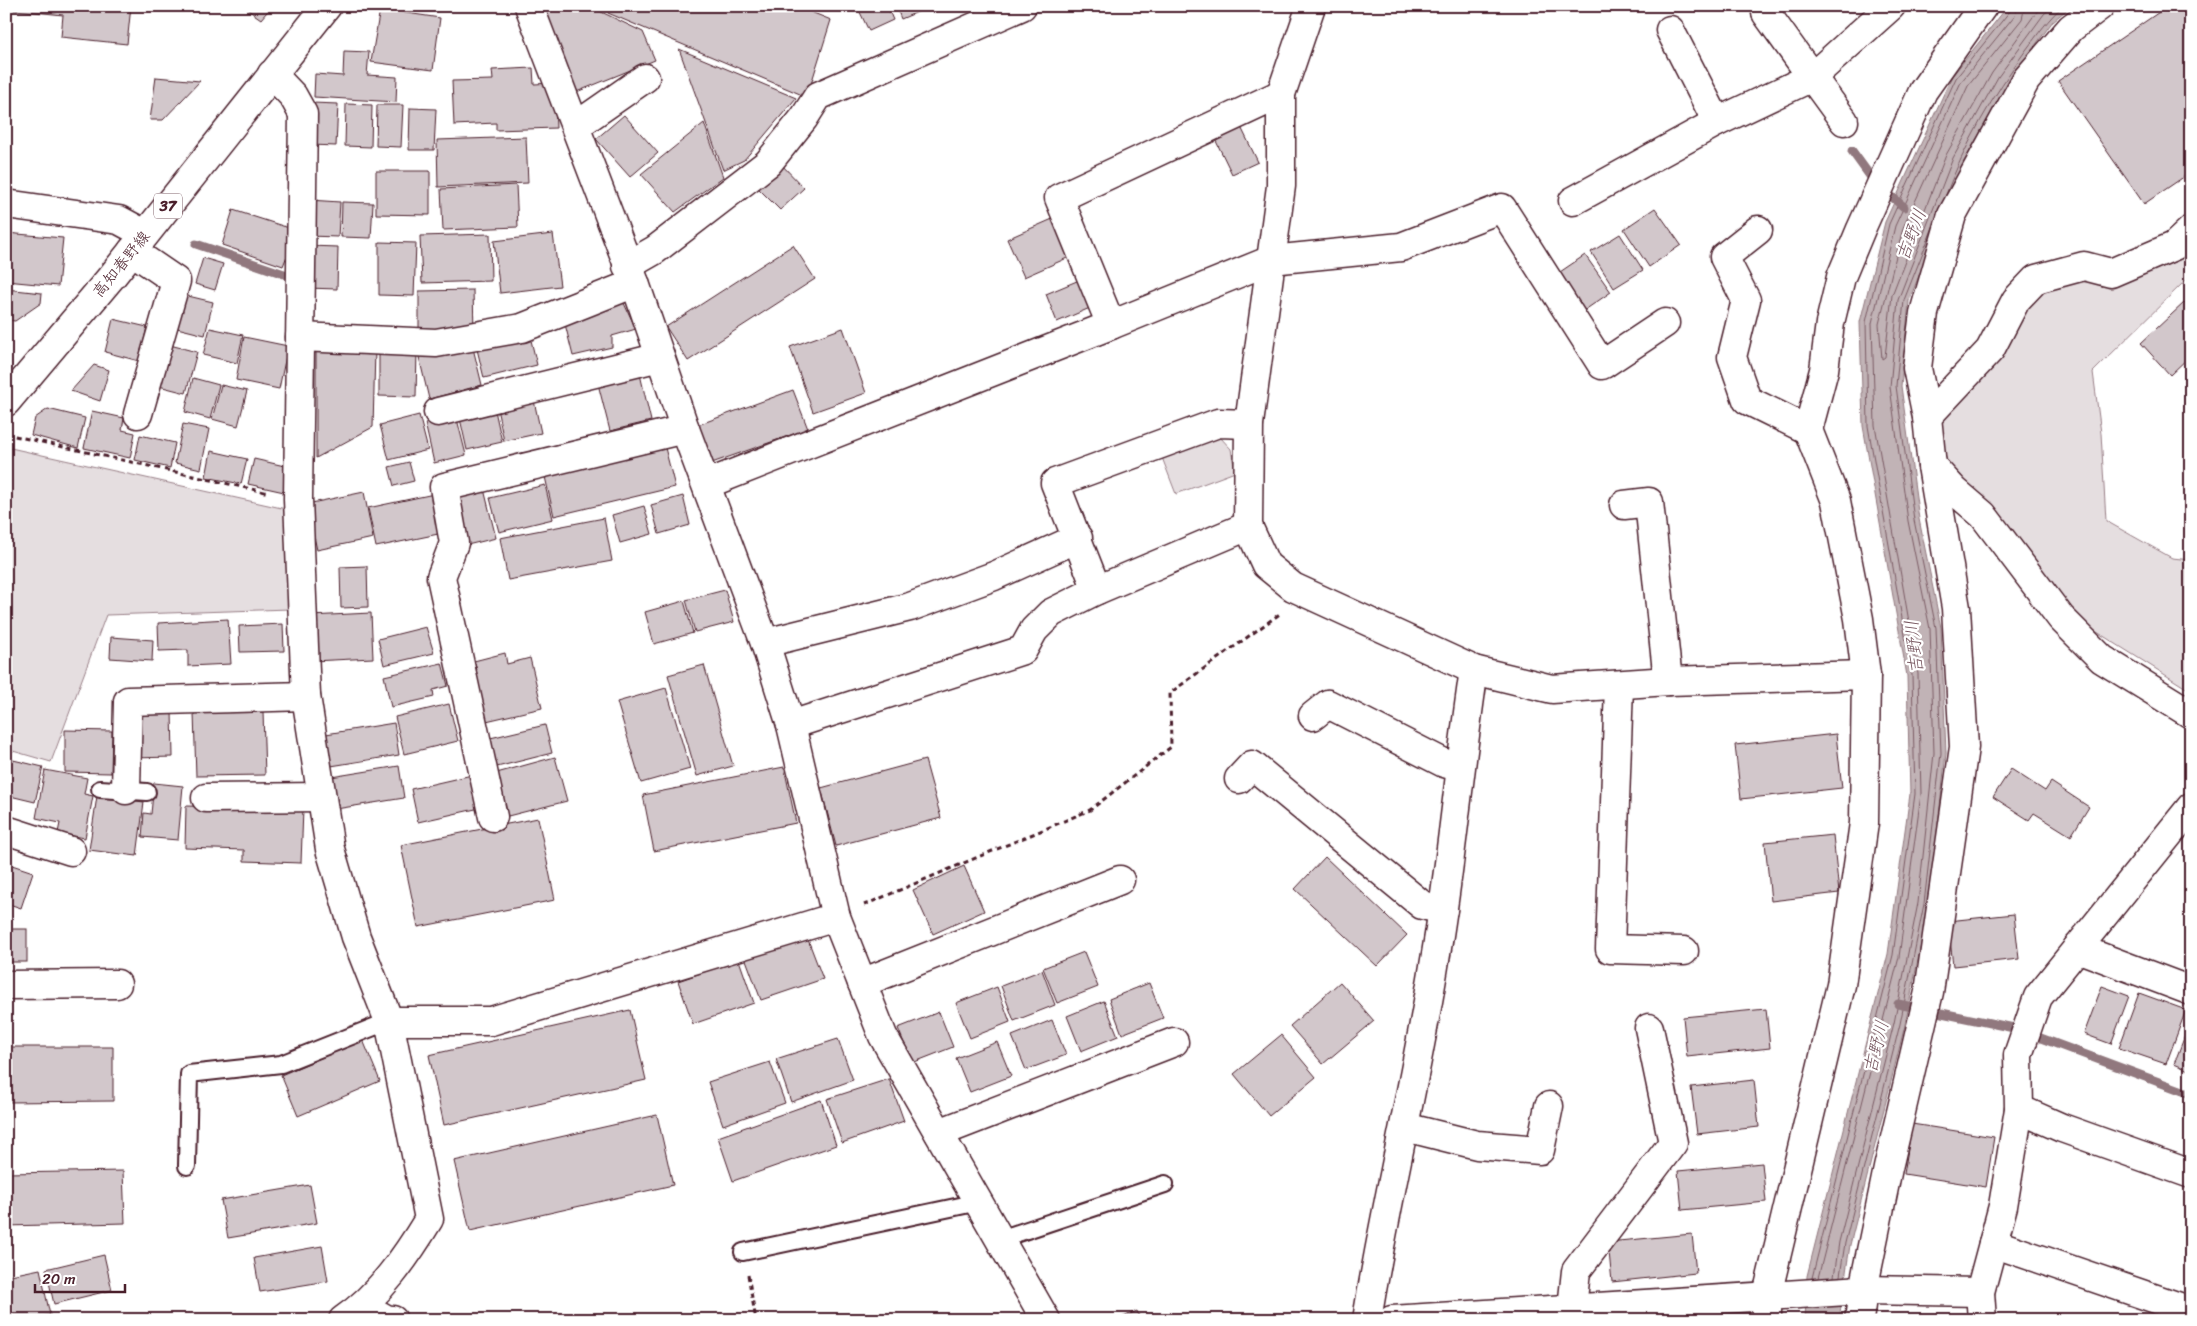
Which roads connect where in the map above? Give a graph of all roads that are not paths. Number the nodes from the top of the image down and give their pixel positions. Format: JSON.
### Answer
{"nodes":[{"id":1,"x":327,"y":6,"type":"edge"},
{"id":2,"x":529,"y":6,"type":"edge"},
{"id":3,"x":1022,"y":6,"type":"edge"},
{"id":4,"x":1311,"y":6,"type":"edge"},
{"id":5,"x":1890,"y":6,"type":"edge"},
{"id":6,"x":1983,"y":6,"type":"edge"},
{"id":7,"x":2100,"y":6,"type":"edge"},
{"id":8,"x":1766,"y":13,"type":"dead end"},
{"id":9,"x":1670,"y":30,"type":"dead end"},
{"id":10,"x":272,"y":74,"type":"junction"},
{"id":11,"x":1812,"y":76,"type":"junction"},
{"id":12,"x":645,"y":78,"type":"dead end"},
{"id":13,"x":1281,"y":94,"type":"junction"},
{"id":14,"x":1844,"y":121,"type":"dead end"},
{"id":15,"x":1718,"y":122,"type":"junction"},
{"id":16,"x":576,"y":126,"type":"junction"},
{"id":17,"x":1573,"y":201,"type":"dead end"},
{"id":18,"x":6,"y":204,"type":"edge"},
{"id":19,"x":1758,"y":230,"type":"dead end"},
{"id":20,"x":2191,"y":230,"type":"edge"},
{"id":21,"x":138,"y":243,"type":"junction"},
{"id":22,"x":1271,"y":260,"type":"junction"},
{"id":23,"x":631,"y":274,"type":"junction"},
{"id":24,"x":1664,"y":323,"type":"dead end"},
{"id":25,"x":1111,"y":324,"type":"junction"},
{"id":26,"x":300,"y":338,"type":"junction"},
{"id":27,"x":660,"y":357,"type":"junction"},
{"id":28,"x":6,"y":402,"type":"edge"},
{"id":29,"x":438,"y":412,"type":"dead end"},
{"id":30,"x":138,"y":414,"type":"dead end"},
{"id":31,"x":1927,"y":417,"type":"junction"},
{"id":32,"x":1249,"y":424,"type":"junction"},
{"id":33,"x":685,"y":429,"type":"junction"},
{"id":34,"x":1808,"y":430,"type":"junction"},
{"id":35,"x":1932,"y":466,"type":"junction"},
{"id":36,"x":707,"y":484,"type":"junction"},
{"id":37,"x":1624,"y":505,"type":"dead end"},
{"id":38,"x":1248,"y":526,"type":"junction"},
{"id":39,"x":1078,"y":538,"type":"junction"},
{"id":40,"x":1097,"y":590,"type":"junction"},
{"id":41,"x":765,"y":643,"type":"junction"},
{"id":42,"x":1474,"y":670,"type":"junction"},
{"id":43,"x":1866,"y":675,"type":"junction"},
{"id":44,"x":1668,"y":681,"type":"junction"},
{"id":45,"x":1619,"y":685,"type":"junction"},
{"id":46,"x":306,"y":696,"type":"junction"},
{"id":47,"x":2191,"y":714,"type":"edge"},
{"id":48,"x":1313,"y":716,"type":"dead end"},
{"id":49,"x":791,"y":725,"type":"junction"},
{"id":50,"x":1459,"y":767,"type":"junction"},
{"id":51,"x":1239,"y":779,"type":"dead end"},
{"id":52,"x":124,"y":790,"type":"dead end"},
{"id":53,"x":321,"y":797,"type":"junction"},
{"id":54,"x":206,"y":798,"type":"dead end"},
{"id":55,"x":2191,"y":807,"type":"edge"},
{"id":56,"x":493,"y":817,"type":"dead end"},
{"id":57,"x":6,"y":830,"type":"edge"},
{"id":58,"x":71,"y":851,"type":"dead end"},
{"id":59,"x":1120,"y":880,"type":"dead end"},
{"id":60,"x":1443,"y":910,"type":"junction"},
{"id":61,"x":836,"y":917,"type":"junction"},
{"id":62,"x":2077,"y":948,"type":"junction"},
{"id":63,"x":1684,"y":951,"type":"dead end"},
{"id":64,"x":862,"y":983,"type":"junction"},
{"id":65,"x":117,"y":984,"type":"dead end"},
{"id":66,"x":6,"y":985,"type":"edge"},
{"id":67,"x":2191,"y":991,"type":"edge"},
{"id":68,"x":389,"y":1021,"type":"junction"},
{"id":69,"x":1649,"y":1028,"type":"dead end"},
{"id":70,"x":1174,"y":1042,"type":"dead end"},
{"id":71,"x":1549,"y":1106,"type":"dead end"},
{"id":72,"x":2019,"y":1109,"type":"junction"},
{"id":73,"x":1405,"y":1127,"type":"junction"},
{"id":74,"x":939,"y":1133,"type":"junction"},
{"id":75,"x":187,"y":1166,"type":"dead end"},
{"id":76,"x":2191,"y":1174,"type":"edge"},
{"id":77,"x":1164,"y":1184,"type":"dead end"},
{"id":78,"x":979,"y":1202,"type":"junction"},
{"id":79,"x":1000,"y":1239,"type":"junction"},
{"id":80,"x":1993,"y":1243,"type":"junction"},
{"id":81,"x":743,"y":1252,"type":"road end"},
{"id":82,"x":1856,"y":1290,"type":"junction"},
{"id":83,"x":1980,"y":1292,"type":"junction"},
{"id":84,"x":1775,"y":1303,"type":"edge"},
{"id":85,"x":1560,"y":1312,"type":"edge"},
{"id":86,"x":2191,"y":1312,"type":"edge"},
{"id":87,"x":353,"y":1313,"type":"edge"},
{"id":88,"x":1410,"y":1319,"type":"edge"},
{"id":89,"x":393,"y":1320,"type":"edge"},
{"id":90,"x":1046,"y":1320,"type":"edge"},
{"id":91,"x":1368,"y":1320,"type":"edge"},
{"id":92,"x":1859,"y":1320,"type":"edge"},
{"id":93,"x":1982,"y":1320,"type":"edge"}],
"edges":[{"from":1,"to":10,"type":"street","name":"高知春野線","number":"37"},
{"from":2,"to":16,"type":"street"},
{"from":3,"to":23,"type":"street"},
{"from":4,"to":13,"type":"street"},
{"from":5,"to":11,"type":"street"},
{"from":6,"to":34,"type":"street"},
{"from":7,"to":31,"type":"street"},
{"from":8,"to":11,"type":"street"},
{"from":9,"to":15,"type":"street"},
{"from":10,"to":21,"type":"street","name":"高知春野線","number":"37"},
{"from":10,"to":26,"type":"street"},
{"from":11,"to":14,"type":"street"},
{"from":11,"to":15,"type":"street"},
{"from":12,"to":16,"type":"street"},
{"from":13,"to":22,"type":"street"},
{"from":13,"to":25,"type":"street"},
{"from":15,"to":17,"type":"street"},
{"from":16,"to":23,"type":"street"},
{"from":18,"to":21,"type":"street"},
{"from":19,"to":34,"type":"street"},
{"from":20,"to":31,"type":"street"},
{"from":21,"to":28,"type":"street","name":"高知春野線","number":"37"},
{"from":21,"to":30,"type":"street"},
{"from":22,"to":24,"type":"street"},
{"from":22,"to":25,"type":"street"},
{"from":22,"to":32,"type":"street"},
{"from":23,"to":26,"type":"street"},
{"from":23,"to":27,"type":"street"},
{"from":25,"to":36,"type":"street"},
{"from":26,"to":46,"type":"street"},
{"from":27,"to":29,"type":"street"},
{"from":27,"to":33,"type":"street"},
{"from":31,"to":35,"type":"street"},
{"from":32,"to":38,"type":"street"},
{"from":32,"to":39,"type":"street"},
{"from":33,"to":36,"type":"street"},
{"from":33,"to":56,"type":"street"},
{"from":34,"to":43,"type":"street"},
{"from":35,"to":47,"type":"street"},
{"from":35,"to":82,"type":"street"},
{"from":36,"to":41,"type":"street"},
{"from":37,"to":44,"type":"street"},
{"from":38,"to":40,"type":"street"},
{"from":38,"to":42,"type":"street"},
{"from":39,"to":40,"type":"street"},
{"from":39,"to":41,"type":"street"},
{"from":40,"to":49,"type":"street"},
{"from":41,"to":49,"type":"street"},
{"from":42,"to":45,"type":"street"},
{"from":42,"to":50,"type":"street"},
{"from":43,"to":44,"type":"street"},
{"from":43,"to":84,"type":"street"},
{"from":44,"to":45,"type":"street"},
{"from":45,"to":63,"type":"street"},
{"from":46,"to":52,"type":"street"},
{"from":46,"to":53,"type":"street"},
{"from":48,"to":50,"type":"street"},
{"from":49,"to":61,"type":"street"},
{"from":50,"to":60,"type":"street"},
{"from":51,"to":60,"type":"street"},
{"from":53,"to":54,"type":"street"},
{"from":53,"to":68,"type":"street"},
{"from":55,"to":62,"type":"street"},
{"from":57,"to":58,"type":"street"},
{"from":59,"to":64,"type":"street"},
{"from":60,"to":73,"type":"street"},
{"from":61,"to":64,"type":"street"},
{"from":61,"to":68,"type":"street"},
{"from":62,"to":67,"type":"street"},
{"from":62,"to":72,"type":"street"},
{"from":64,"to":74,"type":"street"},
{"from":65,"to":66,"type":"street"},
{"from":68,"to":75,"type":"lane"},
{"from":68,"to":87,"type":"street"},
{"from":69,"to":85,"type":"street"},
{"from":70,"to":74,"type":"street"},
{"from":71,"to":73,"type":"street"},
{"from":72,"to":76,"type":"street"},
{"from":72,"to":80,"type":"street"},
{"from":73,"to":91,"type":"street"},
{"from":74,"to":78,"type":"street"},
{"from":77,"to":79,"type":"lane"},
{"from":78,"to":79,"type":"street"},
{"from":78,"to":81,"type":"lane"},
{"from":79,"to":90,"type":"street"},
{"from":80,"to":83,"type":"street"},
{"from":80,"to":86,"type":"street"},
{"from":82,"to":83,"type":"street"},
{"from":82,"to":84,"type":"street"},
{"from":82,"to":92,"type":"street"},
{"from":83,"to":93,"type":"street"},
{"from":84,"to":85,"type":"street"},
{"from":85,"to":88,"type":"street"},
{"from":87,"to":89,"type":"street"}]}
